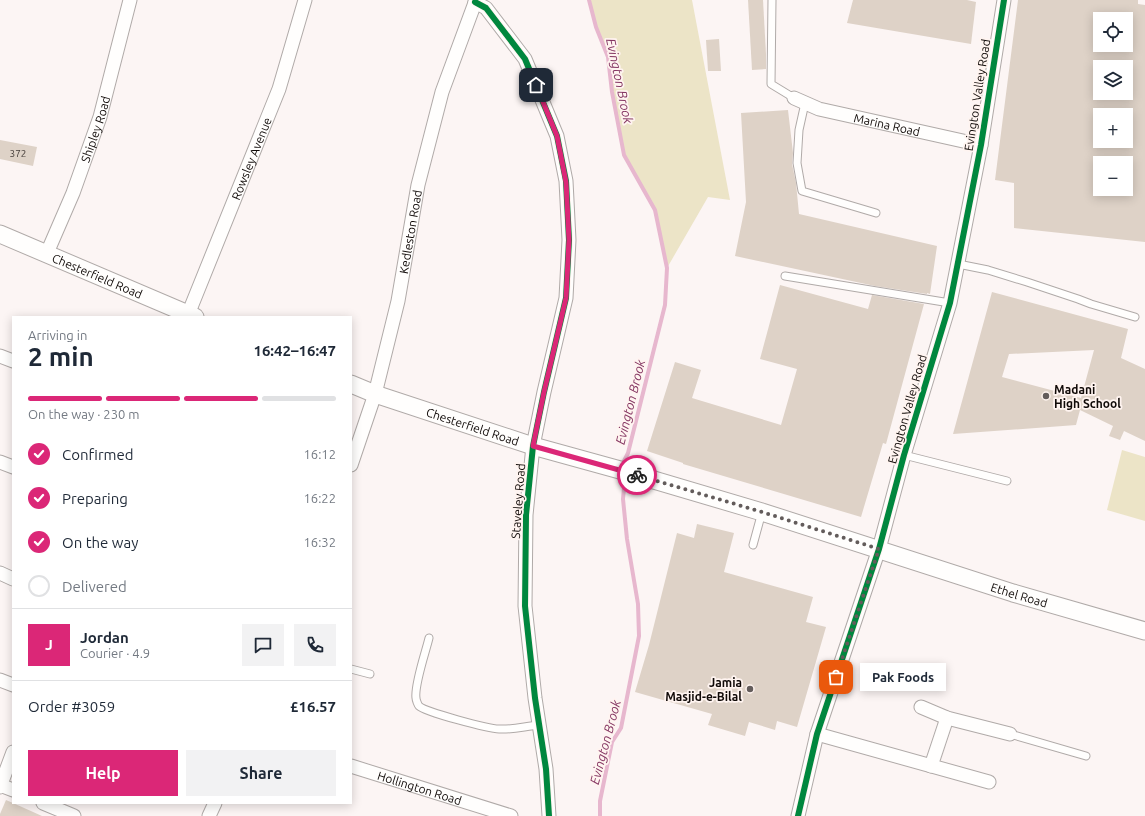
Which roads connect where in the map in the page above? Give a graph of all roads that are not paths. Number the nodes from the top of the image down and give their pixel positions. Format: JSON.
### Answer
{"nodes":[{"id":1,"x":130,"y":0,"type":"edge"},
{"id":2,"x":305,"y":0,"type":"edge"},
{"id":3,"x":772,"y":0,"type":"edge"},
{"id":4,"x":1004,"y":0,"type":"edge"},
{"id":5,"x":475,"y":1,"type":"edge"},
{"id":6,"x":800,"y":100,"type":"junction"},
{"id":7,"x":981,"y":145,"type":"junction"},
{"id":8,"x":876,"y":213,"type":"dead end"},
{"id":9,"x":0,"y":234,"type":"edge"},
{"id":10,"x":47,"y":253,"type":"junction"},
{"id":11,"x":958,"y":264,"type":"junction"},
{"id":12,"x":786,"y":276,"type":"dead end"},
{"id":13,"x":950,"y":303,"type":"junction"},
{"id":14,"x":190,"y":316,"type":"edge"},
{"id":15,"x":1135,"y":317,"type":"dead end"},
{"id":16,"x":0,"y":356,"type":"edge"},
{"id":17,"x":12,"y":361,"type":"edge"},
{"id":18,"x":352,"y":384,"type":"edge"},
{"id":19,"x":375,"y":394,"type":"junction"},
{"id":20,"x":533,"y":446,"type":"junction"},
{"id":21,"x":904,"y":455,"type":"junction"},
{"id":22,"x":0,"y":462,"type":"edge"},
{"id":23,"x":352,"y":463,"type":"edge"},
{"id":24,"x":12,"y":467,"type":"edge"},
{"id":25,"x":1007,"y":481,"type":"dead end"},
{"id":26,"x":762,"y":512,"type":"junction"},
{"id":27,"x":753,"y":545,"type":"dead end"},
{"id":28,"x":887,"y":552,"type":"junction"},
{"id":29,"x":0,"y":574,"type":"edge"},
{"id":30,"x":12,"y":579,"type":"edge"},
{"id":31,"x":1145,"y":632,"type":"edge"},
{"id":32,"x":429,"y":638,"type":"dead end"},
{"id":33,"x":352,"y":669,"type":"edge"},
{"id":34,"x":370,"y":674,"type":"dead end"},
{"id":35,"x":0,"y":680,"type":"edge"},
{"id":36,"x":12,"y":685,"type":"edge"},
{"id":37,"x":921,"y":706,"type":"dead end"},
{"id":38,"x":947,"y":718,"type":"junction"},
{"id":39,"x":539,"y":725,"type":"junction"},
{"id":40,"x":817,"y":734,"type":"junction"},
{"id":41,"x":1010,"y":734,"type":"joint"},
{"id":42,"x":12,"y":756,"type":"edge"},
{"id":43,"x":1086,"y":756,"type":"dead end"},
{"id":44,"x":352,"y":766,"type":"edge"},
{"id":45,"x":932,"y":766,"type":"junction"},
{"id":46,"x":989,"y":782,"type":"dead end"},
{"id":47,"x":4,"y":787,"type":"edge"},
{"id":48,"x":45,"y":804,"type":"edge"},
{"id":49,"x":215,"y":804,"type":"edge"},
{"id":50,"x":74,"y":816,"type":"edge"},
{"id":51,"x":209,"y":816,"type":"edge"},
{"id":52,"x":511,"y":816,"type":"edge"},
{"id":53,"x":549,"y":816,"type":"edge"},
{"id":54,"x":798,"y":816,"type":"edge"}],
"edges":[{"from":1,"to":10,"type":"street","name":"Shipley Road"},
{"from":2,"to":14,"type":"street","name":"Rowsley Avenue"},
{"from":3,"to":6,"type":"lane"},
{"from":4,"to":7,"type":"street","name":"Evington Valley Road"},
{"from":5,"to":19,"type":"street","name":"Kedleston Road"},
{"from":5,"to":20,"type":"street","name":"Staveley Road"},
{"from":6,"to":7,"type":"street","name":"Marina Road"},
{"from":6,"to":8,"type":"lane"},
{"from":7,"to":11,"type":"street","name":"Evington Valley Road"},
{"from":9,"to":10,"type":"street","name":"Chesterfield Road"},
{"from":10,"to":14,"type":"street","name":"Chesterfield Road"},
{"from":11,"to":13,"type":"street","name":"Evington Valley Road"},
{"from":11,"to":15,"type":"lane"},
{"from":12,"to":13,"type":"lane"},
{"from":13,"to":21,"type":"street","name":"Evington Valley Road"},
{"from":16,"to":17,"type":"street"},
{"from":18,"to":19,"type":"street","name":"Chesterfield Road"},
{"from":19,"to":20,"type":"street","name":"Chesterfield Road"},
{"from":19,"to":23,"type":"street","name":"Kedleston Road"},
{"from":20,"to":26,"type":"street","name":"Chesterfield Road"},
{"from":20,"to":39,"type":"street","name":"Staveley Road"},
{"from":21,"to":25,"type":"lane"},
{"from":21,"to":28,"type":"street","name":"Evington Valley Road"},
{"from":22,"to":24,"type":"street"},
{"from":26,"to":27,"type":"lane"},
{"from":26,"to":28,"type":"street","name":"Chesterfield Road"},
{"from":28,"to":31,"type":"street","name":"Ethel Road"},
{"from":28,"to":40,"type":"street","name":"Evington Valley Road"},
{"from":29,"to":30,"type":"street"},
{"from":32,"to":39,"type":"lane"},
{"from":33,"to":34,"type":"lane"},
{"from":35,"to":36,"type":"street"},
{"from":37,"to":38,"type":"street"},
{"from":38,"to":41,"type":"street"},
{"from":38,"to":45,"type":"street"},
{"from":39,"to":53,"type":"street","name":"Staveley Road"},
{"from":40,"to":45,"type":"street"},
{"from":40,"to":54,"type":"street","name":"Evington Valley Road"},
{"from":41,"to":43,"type":"lane"},
{"from":42,"to":47,"type":"street"},
{"from":44,"to":52,"type":"street","name":"Hollington Road"},
{"from":45,"to":46,"type":"street"},
{"from":48,"to":50,"type":"street"},
{"from":49,"to":51,"type":"street"}]}
